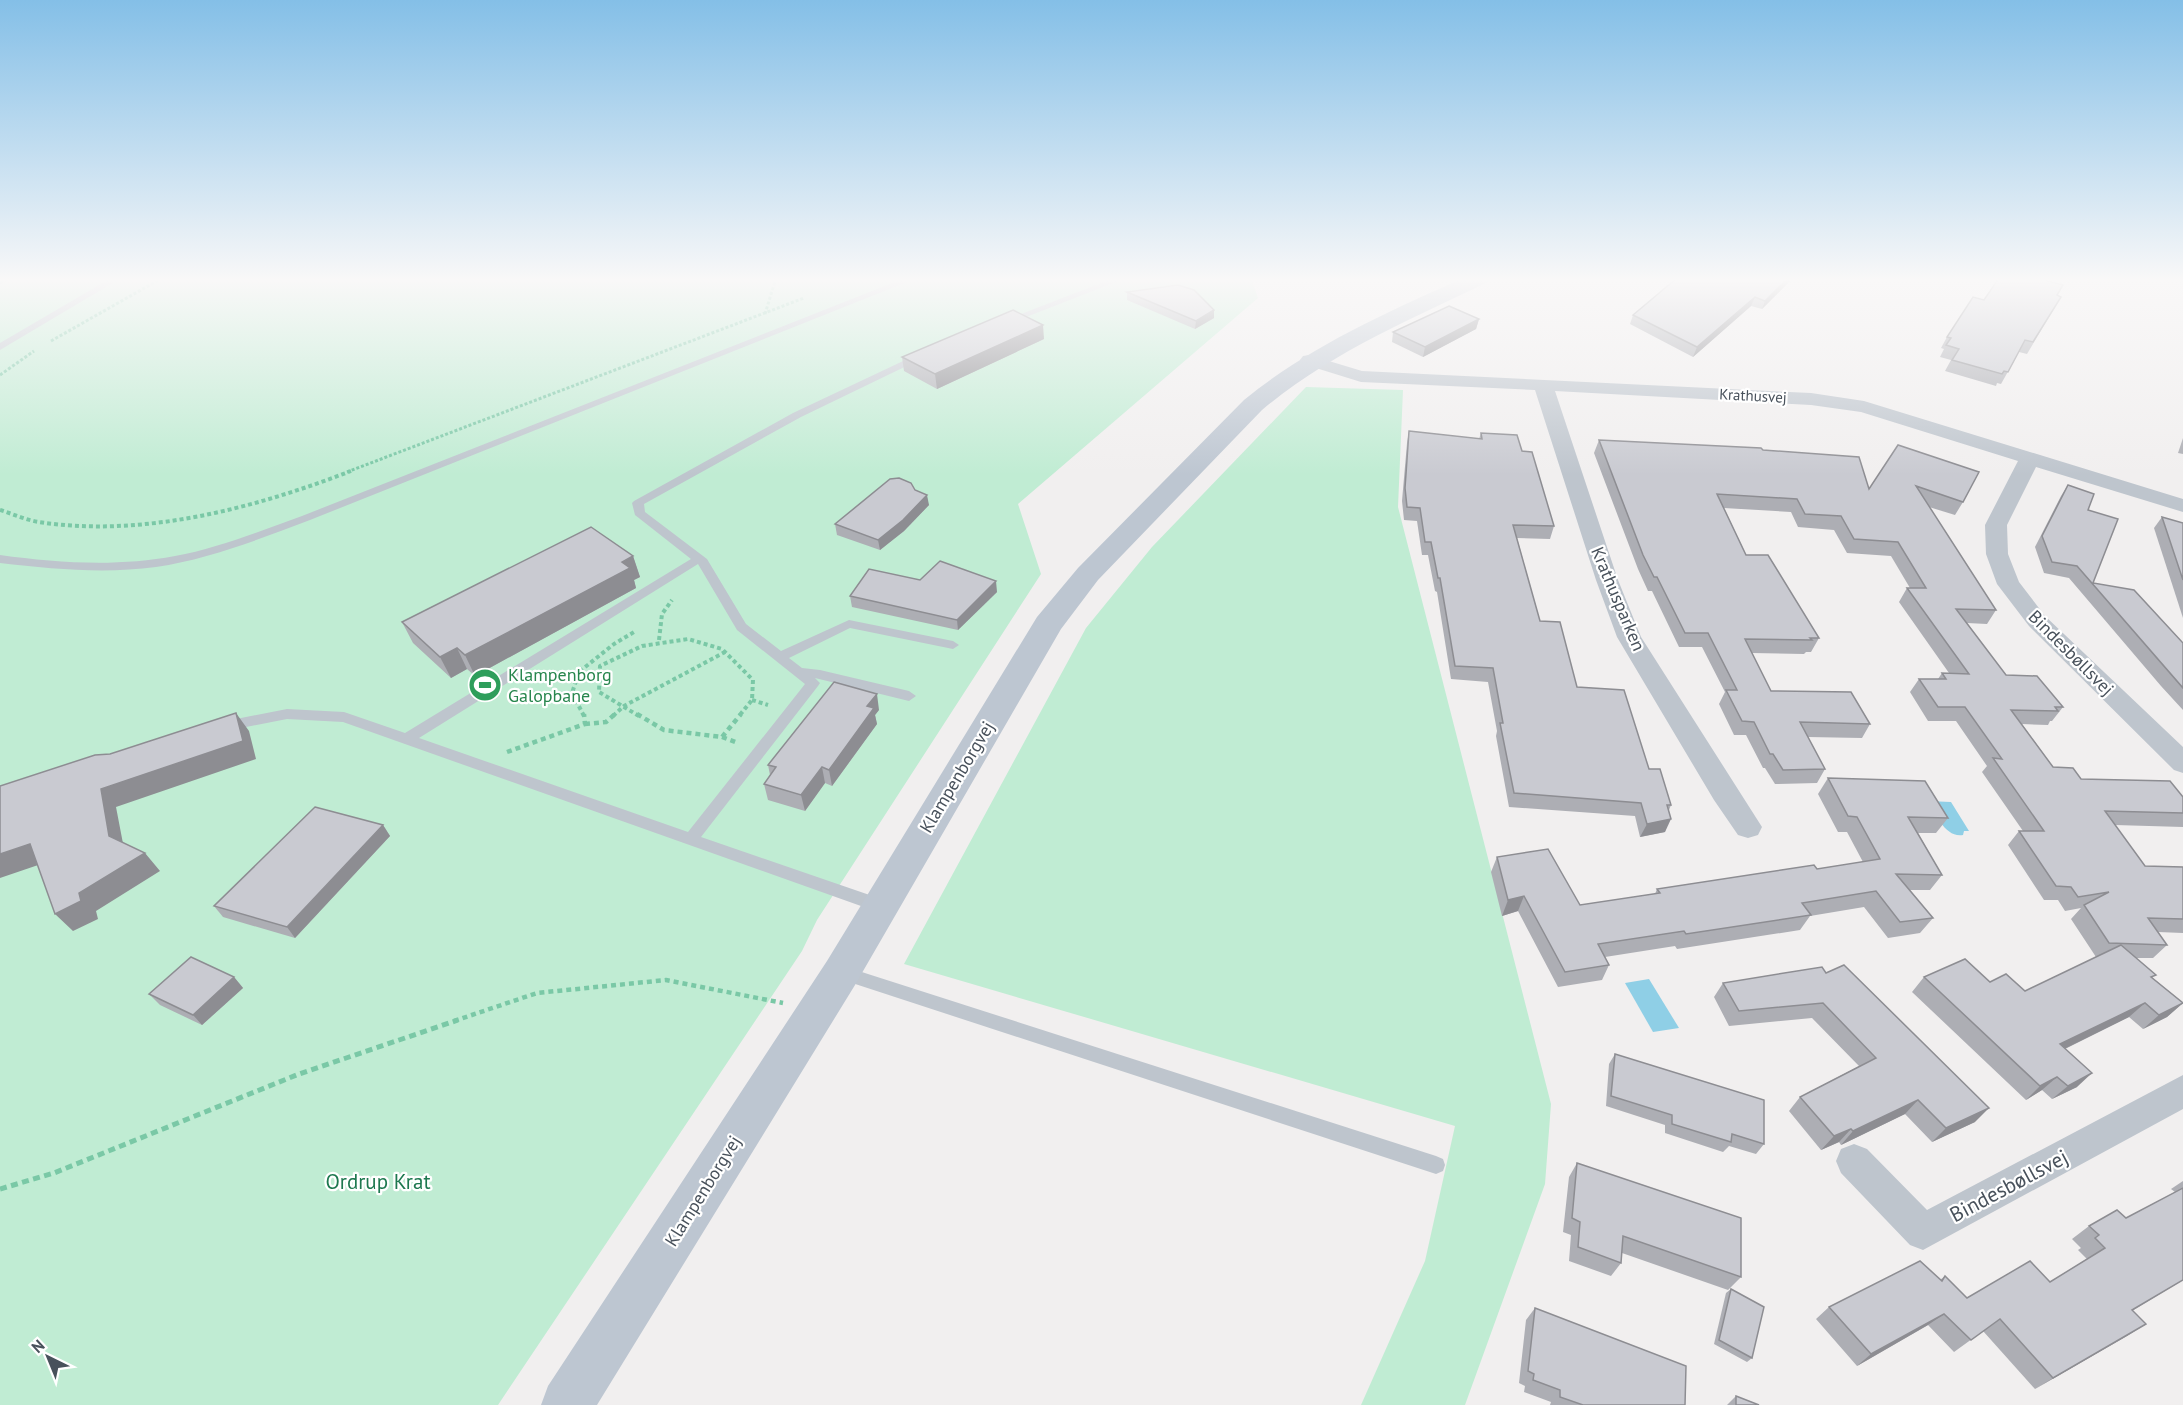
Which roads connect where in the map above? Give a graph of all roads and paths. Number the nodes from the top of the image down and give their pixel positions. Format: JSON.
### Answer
{"nodes":[{"id":1,"x":687,"y":344,"type":"edge"},
{"id":2,"x":747,"y":344,"type":"edge"},
{"id":3,"x":1344,"y":344,"type":"edge"},
{"id":4,"x":38,"y":348,"type":"dead end"},
{"id":5,"x":925,"y":354,"type":"edge"},
{"id":6,"x":1310,"y":360,"type":"junction"},
{"id":7,"x":0,"y":375,"type":"edge"},
{"id":8,"x":1543,"y":385,"type":"junction"},
{"id":9,"x":2030,"y":458,"type":"junction"},
{"id":10,"x":2183,"y":506,"type":"edge"},
{"id":11,"x":0,"y":510,"type":"edge"},
{"id":12,"x":0,"y":558,"type":"edge"},
{"id":13,"x":699,"y":559,"type":"junction"},
{"id":14,"x":634,"y":632,"type":"dead end"},
{"id":15,"x":953,"y":645,"type":"dead end"},
{"id":16,"x":725,"y":652,"type":"junction"},
{"id":17,"x":780,"y":657,"type":"junction"},
{"id":18,"x":799,"y":672,"type":"junction"},
{"id":19,"x":909,"y":696,"type":"dead end"},
{"id":20,"x":624,"y":706,"type":"junction"},
{"id":21,"x":585,"y":724,"type":"junction"},
{"id":22,"x":212,"y":731,"type":"edge"},
{"id":23,"x":407,"y":739,"type":"junction"},
{"id":24,"x":476,"y":763,"type":"junction"},
{"id":25,"x":2183,"y":763,"type":"edge"},
{"id":26,"x":1748,"y":827,"type":"dead end"},
{"id":27,"x":691,"y":839,"type":"junction"},
{"id":28,"x":881,"y":906,"type":"junction"},
{"id":29,"x":841,"y":973,"type":"junction"},
{"id":30,"x":818,"y":1010,"type":"junction"},
{"id":31,"x":2183,"y":1091,"type":"edge"},
{"id":32,"x":1854,"y":1161,"type":"dead end"},
{"id":33,"x":1436,"y":1165,"type":"dead end"},
{"id":34,"x":0,"y":1189,"type":"edge"},
{"id":35,"x":567,"y":1405,"type":"edge"}],
"edges":[{"from":1,"to":11,"type":"path"},
{"from":2,"to":12,"type":"lane"},
{"from":3,"to":6,"type":"street","name":"Klampenborgvej"},
{"from":4,"to":7,"type":"path"},
{"from":5,"to":13,"type":"lane"},
{"from":6,"to":8,"type":"street","name":"Krathusvej"},
{"from":6,"to":28,"type":"street","name":"Klampenborgvej"},
{"from":8,"to":9,"type":"street","name":"Krathusvej"},
{"from":8,"to":26,"type":"street","name":"Krathusparken"},
{"from":9,"to":10,"type":"street","name":"Krathusvej"},
{"from":9,"to":25,"type":"street","name":"Bindesbøllsvej"},
{"from":13,"to":17,"type":"lane"},
{"from":13,"to":23,"type":"lane"},
{"from":14,"to":21,"type":"path"},
{"from":15,"to":17,"type":"lane"},
{"from":16,"to":20,"type":"path"},
{"from":16,"to":20,"type":"path"},
{"from":16,"to":20,"type":"path"},
{"from":17,"to":18,"type":"lane"},
{"from":18,"to":19,"type":"lane"},
{"from":18,"to":27,"type":"lane"},
{"from":20,"to":21,"type":"path"},
{"from":21,"to":24,"type":"path"},
{"from":22,"to":23,"type":"lane"},
{"from":23,"to":24,"type":"lane"},
{"from":24,"to":27,"type":"lane"},
{"from":27,"to":28,"type":"lane"},
{"from":28,"to":29,"type":"street","name":"Klampenborgvej"},
{"from":29,"to":30,"type":"street","name":"Klampenborgvej"},
{"from":29,"to":33,"type":"lane"},
{"from":30,"to":34,"type":"path"},
{"from":30,"to":35,"type":"street","name":"Klampenborgvej"},
{"from":31,"to":32,"type":"street","name":"Bindesbøllsvej"}]}
